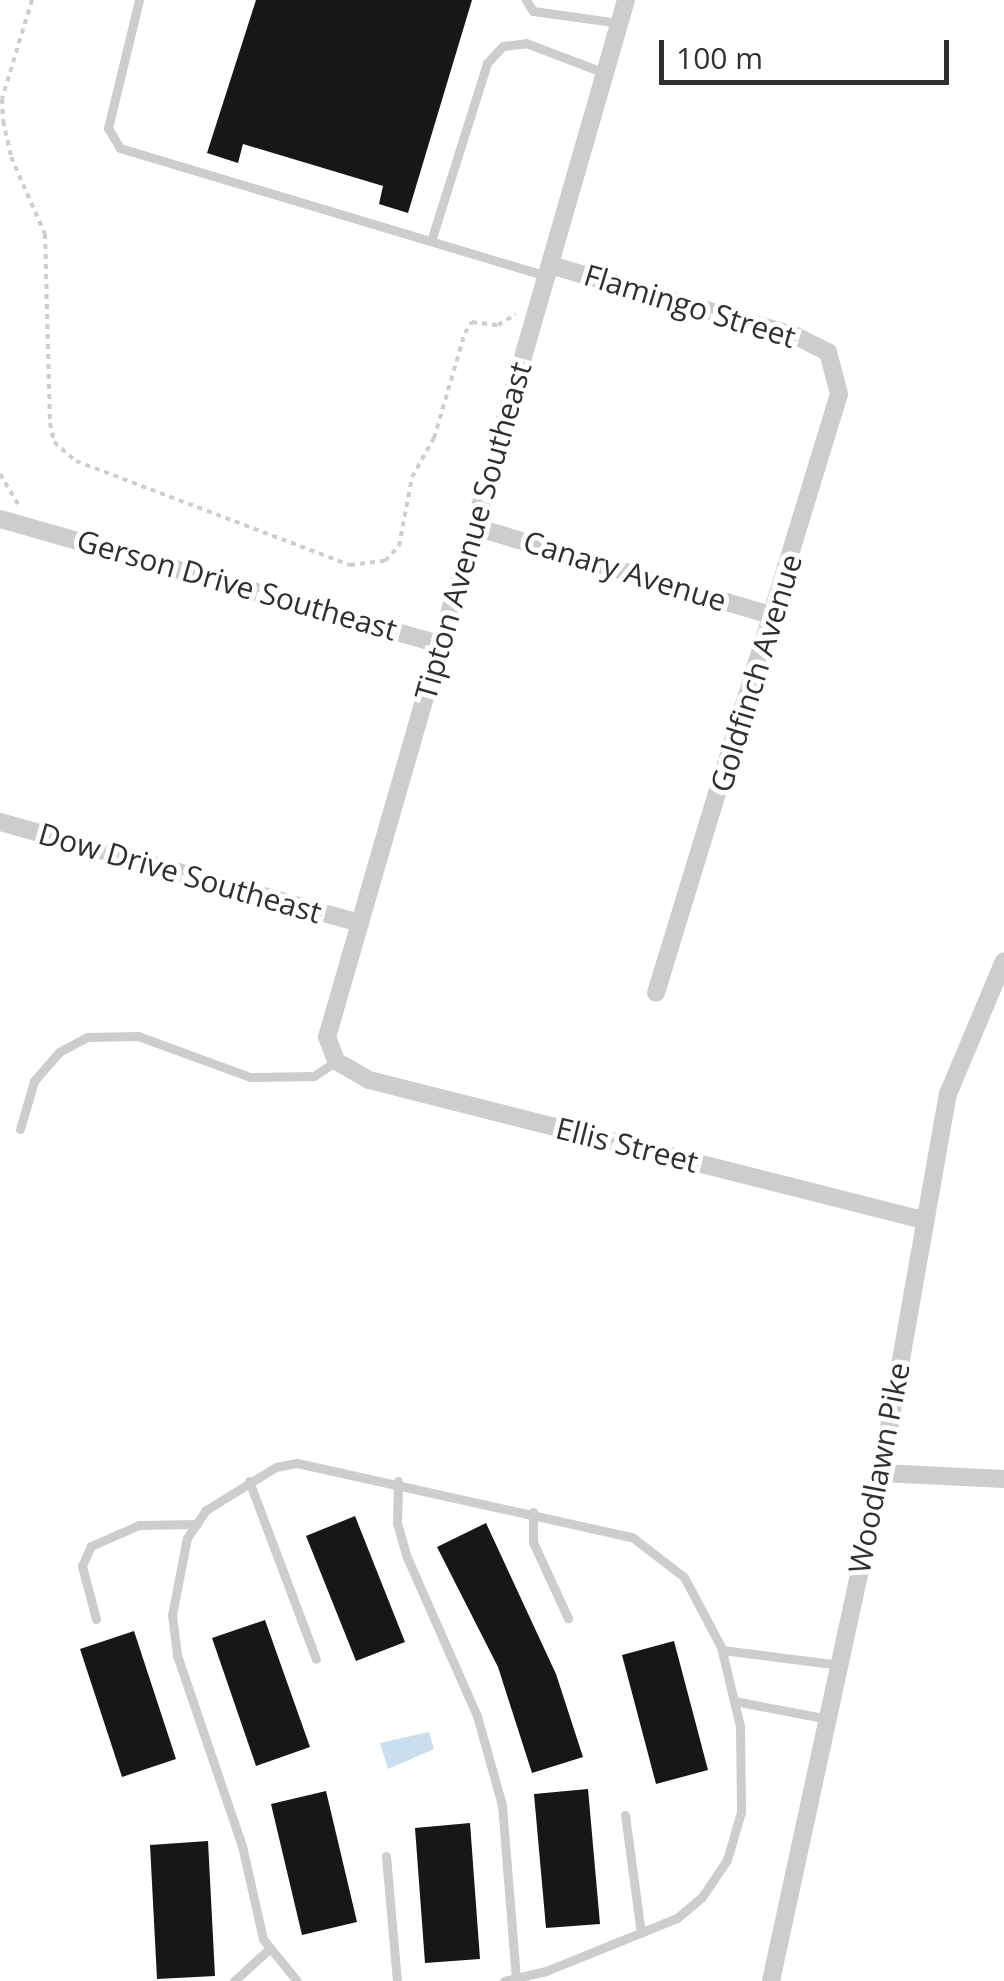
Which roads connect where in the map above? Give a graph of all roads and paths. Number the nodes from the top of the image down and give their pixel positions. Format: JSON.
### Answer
{"nodes":[{"id":1,"x":32,"y":0,"type":"edge"},
{"id":2,"x":139,"y":0,"type":"edge"},
{"id":3,"x":526,"y":0,"type":"edge"},
{"id":4,"x":626,"y":0,"type":"edge"},
{"id":5,"x":620,"y":24,"type":"junction"},
{"id":6,"x":605,"y":74,"type":"junction"},
{"id":7,"x":1,"y":99,"type":"edge"},
{"id":8,"x":431,"y":241,"type":"junction"},
{"id":9,"x":548,"y":270,"type":"junction"},
{"id":10,"x":535,"y":316,"type":"junction"},
{"id":11,"x":828,"y":352,"type":"joint"},
{"id":12,"x":0,"y":474,"type":"edge"},
{"id":13,"x":0,"y":519,"type":"edge"},
{"id":14,"x":35,"y":525,"type":"junction"},
{"id":15,"x":474,"y":526,"type":"junction"},
{"id":16,"x":774,"y":616,"type":"junction"},
{"id":17,"x":440,"y":644,"type":"junction"},
{"id":18,"x":0,"y":822,"type":"edge"},
{"id":19,"x":360,"y":923,"type":"junction"},
{"id":20,"x":1004,"y":960,"type":"edge"},
{"id":21,"x":656,"y":994,"type":"dead end"},
{"id":22,"x":336,"y":1061,"type":"junction"},
{"id":23,"x":20,"y":1129,"type":"dead end"},
{"id":24,"x":923,"y":1220,"type":"junction"},
{"id":25,"x":881,"y":1474,"type":"junction"},
{"id":26,"x":1004,"y":1479,"type":"edge"},
{"id":27,"x":249,"y":1481,"type":"junction"},
{"id":28,"x":398,"y":1481,"type":"junction"},
{"id":29,"x":532,"y":1512,"type":"junction"},
{"id":30,"x":196,"y":1524,"type":"junction"},
{"id":31,"x":568,"y":1618,"type":"dead end"},
{"id":32,"x":96,"y":1619,"type":"dead end"},
{"id":33,"x":722,"y":1650,"type":"junction"},
{"id":34,"x":316,"y":1659,"type":"dead end"},
{"id":35,"x":840,"y":1665,"type":"junction"},
{"id":36,"x":734,"y":1701,"type":"junction"},
{"id":37,"x":828,"y":1719,"type":"junction"},
{"id":38,"x":625,"y":1815,"type":"dead end"},
{"id":39,"x":386,"y":1856,"type":"dead end"},
{"id":40,"x":641,"y":1932,"type":"junction"},
{"id":41,"x":270,"y":1949,"type":"junction"},
{"id":42,"x":516,"y":1978,"type":"junction"},
{"id":43,"x":234,"y":1981,"type":"edge"},
{"id":44,"x":297,"y":1981,"type":"edge"},
{"id":45,"x":397,"y":1981,"type":"edge"},
{"id":46,"x":504,"y":1981,"type":"edge"},
{"id":47,"x":771,"y":1981,"type":"edge"}],
"edges":[{"from":1,"to":7,"type":"path"},
{"from":2,"to":8,"type":"lane"},
{"from":3,"to":5,"type":"lane"},
{"from":4,"to":5,"type":"street","name":"Tipton Avenue Southeast"},
{"from":5,"to":6,"type":"street","name":"Tipton Avenue Southeast"},
{"from":6,"to":8,"type":"lane"},
{"from":6,"to":9,"type":"street","name":"Tipton Avenue Southeast"},
{"from":7,"to":10,"type":"path"},
{"from":8,"to":9,"type":"lane"},
{"from":9,"to":10,"type":"street","name":"Tipton Avenue Southeast"},
{"from":9,"to":11,"type":"street","name":"Flamingo Street"},
{"from":10,"to":15,"type":"street","name":"Tipton Avenue Southeast"},
{"from":11,"to":16,"type":"street","name":"Goldfinch Avenue"},
{"from":12,"to":14,"type":"path"},
{"from":13,"to":14,"type":"street"},
{"from":14,"to":17,"type":"street","name":"Gerson Drive Southeast"},
{"from":15,"to":16,"type":"street","name":"Canary Avenue"},
{"from":15,"to":17,"type":"street","name":"Tipton Avenue Southeast"},
{"from":16,"to":21,"type":"street","name":"Goldfinch Avenue"},
{"from":17,"to":19,"type":"street","name":"Tipton Avenue Southeast"},
{"from":18,"to":19,"type":"street","name":"Dow Drive Southeast"},
{"from":19,"to":22,"type":"street","name":"Tipton Avenue Southeast"},
{"from":20,"to":24,"type":"street","name":"Woodlawn Pike"},
{"from":22,"to":23,"type":"lane"},
{"from":22,"to":24,"type":"street","name":"Ellis Street"},
{"from":24,"to":25,"type":"street","name":"Woodlawn Pike"},
{"from":25,"to":26,"type":"street"},
{"from":25,"to":35,"type":"street","name":"Woodlawn Pike"},
{"from":27,"to":28,"type":"lane"},
{"from":27,"to":30,"type":"lane"},
{"from":27,"to":34,"type":"lane"},
{"from":28,"to":29,"type":"lane"},
{"from":28,"to":42,"type":"lane"},
{"from":29,"to":31,"type":"lane"},
{"from":29,"to":33,"type":"lane"},
{"from":30,"to":32,"type":"lane"},
{"from":30,"to":41,"type":"lane"},
{"from":33,"to":35,"type":"lane"},
{"from":33,"to":36,"type":"lane"},
{"from":35,"to":37,"type":"street","name":"Woodlawn Pike"},
{"from":36,"to":37,"type":"lane"},
{"from":36,"to":40,"type":"lane"},
{"from":37,"to":47,"type":"street","name":"Woodlawn Pike"},
{"from":38,"to":40,"type":"lane"},
{"from":39,"to":45,"type":"lane"},
{"from":40,"to":42,"type":"lane"},
{"from":41,"to":43,"type":"lane"},
{"from":41,"to":44,"type":"lane"},
{"from":42,"to":46,"type":"lane"}]}
